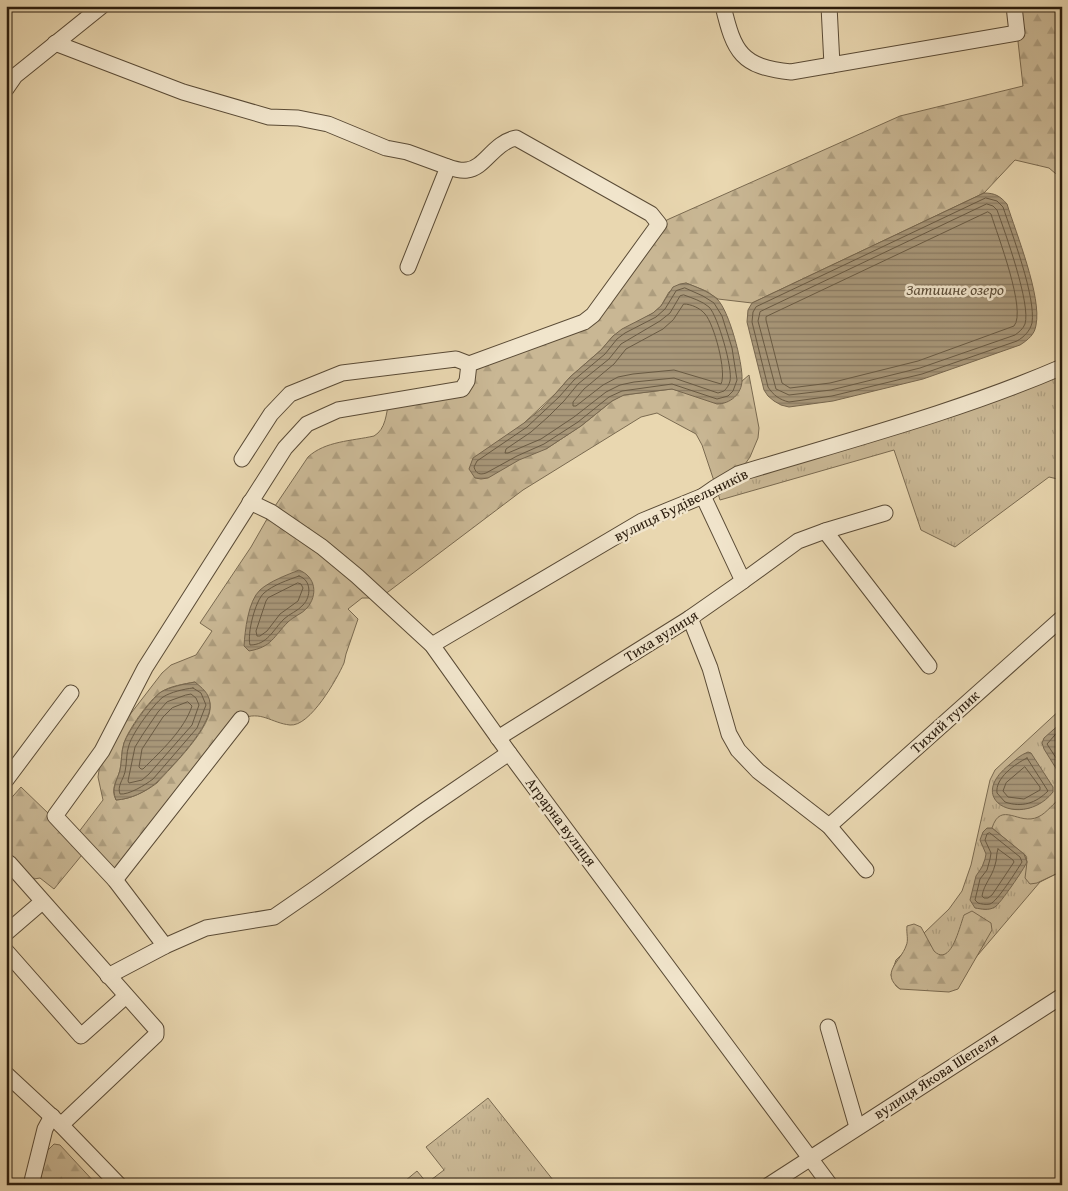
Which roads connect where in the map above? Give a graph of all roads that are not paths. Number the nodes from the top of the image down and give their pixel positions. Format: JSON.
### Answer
{"nodes":[{"id":1,"x":102,"y":6,"type":"edge"},
{"id":2,"x":723,"y":6,"type":"edge"},
{"id":3,"x":829,"y":6,"type":"edge"},
{"id":4,"x":1014,"y":6,"type":"edge"},
{"id":5,"x":55,"y":43,"type":"junction"},
{"id":6,"x":832,"y":65,"type":"junction"},
{"id":7,"x":6,"y":89,"type":"edge"},
{"id":8,"x":448,"y":167,"type":"junction"},
{"id":9,"x":408,"y":267,"type":"dead end"},
{"id":10,"x":469,"y":364,"type":"junction"},
{"id":11,"x":1062,"y":367,"type":"edge"},
{"id":12,"x":242,"y":459,"type":"dead end"},
{"id":13,"x":703,"y":496,"type":"junction"},
{"id":14,"x":250,"y":502,"type":"junction"},
{"id":15,"x":885,"y":513,"type":"dead end"},
{"id":16,"x":825,"y":531,"type":"junction"},
{"id":17,"x":743,"y":581,"type":"junction"},
{"id":18,"x":690,"y":618,"type":"junction"},
{"id":19,"x":1062,"y":618,"type":"edge"},
{"id":20,"x":432,"y":645,"type":"junction"},
{"id":21,"x":929,"y":666,"type":"dead end"},
{"id":22,"x":71,"y":693,"type":"dead end"},
{"id":23,"x":241,"y":719,"type":"dead end"},
{"id":24,"x":498,"y":738,"type":"junction"},
{"id":25,"x":509,"y":753,"type":"junction"},
{"id":26,"x":6,"y":780,"type":"edge"},
{"id":27,"x":829,"y":826,"type":"junction"},
{"id":28,"x":6,"y":863,"type":"edge"},
{"id":29,"x":866,"y":870,"type":"dead end"},
{"id":30,"x":115,"y":880,"type":"junction"},
{"id":31,"x":42,"y":902,"type":"junction"},
{"id":32,"x":6,"y":933,"type":"edge"},
{"id":33,"x":165,"y":946,"type":"junction"},
{"id":34,"x":6,"y":951,"type":"edge"},
{"id":35,"x":108,"y":976,"type":"junction"},
{"id":36,"x":126,"y":996,"type":"junction"},
{"id":37,"x":1061,"y":998,"type":"edge"},
{"id":38,"x":828,"y":1027,"type":"dead end"},
{"id":39,"x":6,"y":1074,"type":"edge"},
{"id":40,"x":57,"y":1120,"type":"junction"},
{"id":41,"x":857,"y":1127,"type":"junction"},
{"id":42,"x":811,"y":1158,"type":"junction"},
{"id":43,"x":31,"y":1185,"type":"edge"},
{"id":44,"x":119,"y":1185,"type":"edge"},
{"id":45,"x":769,"y":1185,"type":"edge"},
{"id":46,"x":830,"y":1185,"type":"edge"}],
"edges":[{"from":1,"to":5,"type":"street"},
{"from":2,"to":6,"type":"street"},
{"from":3,"to":6,"type":"street"},
{"from":4,"to":6,"type":"street"},
{"from":5,"to":7,"type":"street"},
{"from":5,"to":8,"type":"street"},
{"from":8,"to":9,"type":"street"},
{"from":8,"to":10,"type":"street"},
{"from":10,"to":12,"type":"street"},
{"from":10,"to":14,"type":"street"},
{"from":11,"to":13,"type":"street","name":"вулиця Будівельників"},
{"from":13,"to":17,"type":"street"},
{"from":13,"to":20,"type":"street","name":"вулиця Будівельників"},
{"from":14,"to":20,"type":"street","name":"Аграрна вулиця"},
{"from":14,"to":30,"type":"street"},
{"from":15,"to":16,"type":"street","name":"Тиха вулиця"},
{"from":16,"to":17,"type":"street","name":"Тиха вулиця"},
{"from":16,"to":21,"type":"street"},
{"from":17,"to":18,"type":"street","name":"Тиха вулиця"},
{"from":18,"to":24,"type":"street","name":"Тиха вулиця"},
{"from":18,"to":27,"type":"street"},
{"from":19,"to":27,"type":"street","name":"Тихий тупик"},
{"from":20,"to":24,"type":"street","name":"Аграрна вулиця"},
{"from":22,"to":26,"type":"street"},
{"from":23,"to":30,"type":"street"},
{"from":24,"to":25,"type":"street","name":"Аграрна вулиця"},
{"from":25,"to":33,"type":"street"},
{"from":25,"to":42,"type":"street","name":"Аграрна вулиця"},
{"from":27,"to":29,"type":"street"},
{"from":28,"to":31,"type":"street"},
{"from":30,"to":33,"type":"street"},
{"from":31,"to":32,"type":"street"},
{"from":31,"to":35,"type":"street"},
{"from":33,"to":35,"type":"street"},
{"from":34,"to":36,"type":"street"},
{"from":35,"to":36,"type":"street"},
{"from":36,"to":40,"type":"street"},
{"from":37,"to":41,"type":"street","name":"вулиця Якова Шепеля"},
{"from":38,"to":41,"type":"street"},
{"from":39,"to":40,"type":"street"},
{"from":40,"to":43,"type":"street"},
{"from":40,"to":44,"type":"street"},
{"from":41,"to":42,"type":"street","name":"вулиця Якова Шепеля"},
{"from":42,"to":45,"type":"street","name":"вулиця Якова Шепеля"},
{"from":42,"to":46,"type":"street","name":"Аграрна вулиця"}]}
